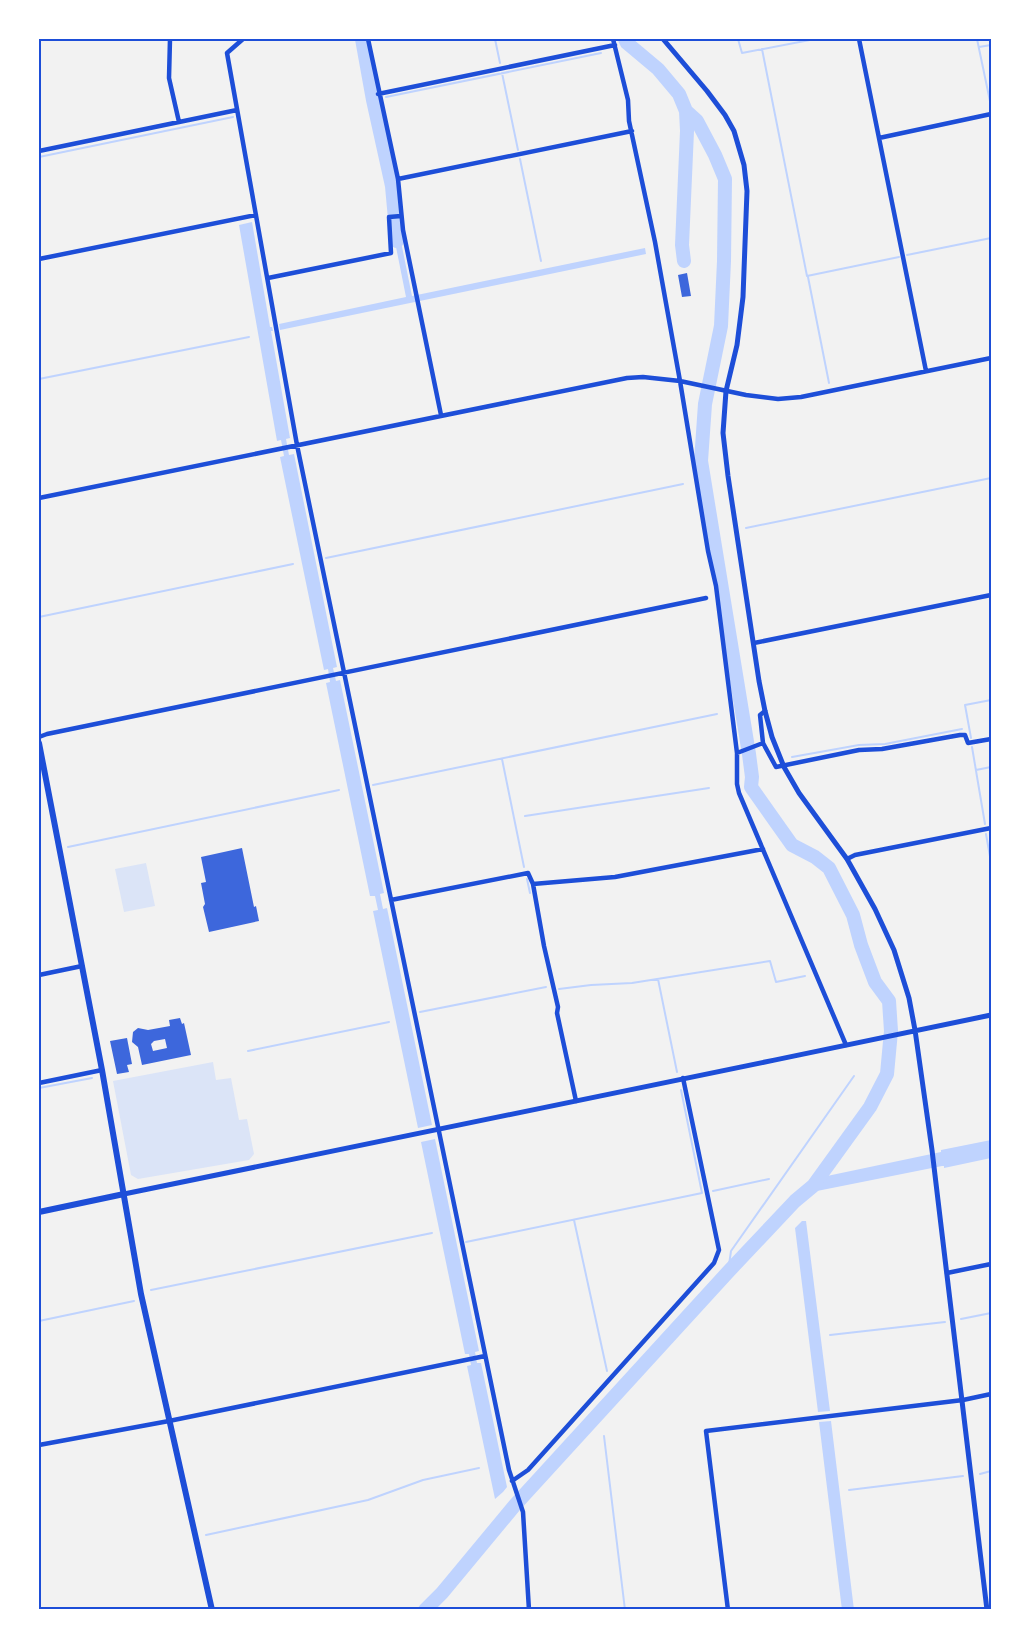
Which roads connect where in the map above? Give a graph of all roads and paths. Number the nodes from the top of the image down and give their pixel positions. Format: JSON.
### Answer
{"nodes":[{"id":1,"x":170,"y":39,"type":"edge"},
{"id":2,"x":243,"y":39,"type":"edge"},
{"id":3,"x":368,"y":39,"type":"edge"},
{"id":4,"x":663,"y":39,"type":"edge"},
{"id":5,"x":860,"y":39,"type":"edge"},
{"id":6,"x":614,"y":42,"type":"edge"},
{"id":7,"x":378,"y":94,"type":"junction"},
{"id":8,"x":237,"y":110,"type":"junction"},
{"id":9,"x":991,"y":114,"type":"edge"},
{"id":10,"x":178,"y":122,"type":"junction"},
{"id":11,"x":632,"y":131,"type":"junction"},
{"id":12,"x":879,"y":138,"type":"junction"},
{"id":13,"x":39,"y":151,"type":"edge"},
{"id":14,"x":398,"y":179,"type":"junction"},
{"id":15,"x":256,"y":215,"type":"junction"},
{"id":16,"x":400,"y":216,"type":"junction"},
{"id":17,"x":39,"y":259,"type":"edge"},
{"id":18,"x":268,"y":278,"type":"junction"},
{"id":19,"x":991,"y":358,"type":"edge"},
{"id":20,"x":926,"y":371,"type":"junction"},
{"id":21,"x":680,"y":381,"type":"junction"},
{"id":22,"x":722,"y":390,"type":"junction"},
{"id":23,"x":441,"y":416,"type":"junction"},
{"id":24,"x":297,"y":445,"type":"junction"},
{"id":25,"x":39,"y":498,"type":"edge"},
{"id":26,"x":991,"y":595,"type":"edge"},
{"id":27,"x":706,"y":598,"type":"dead end"},
{"id":28,"x":754,"y":644,"type":"junction"},
{"id":29,"x":344,"y":672,"type":"junction"},
{"id":30,"x":765,"y":711,"type":"junction"},
{"id":31,"x":39,"y":738,"type":"edge"},
{"id":32,"x":991,"y":739,"type":"edge"},
{"id":33,"x":39,"y":743,"type":"edge"},
{"id":34,"x":762,"y":743,"type":"junction"},
{"id":35,"x":739,"y":752,"type":"junction"},
{"id":36,"x":784,"y":767,"type":"junction"},
{"id":37,"x":991,"y":828,"type":"edge"},
{"id":38,"x":763,"y":849,"type":"junction"},
{"id":39,"x":846,"y":859,"type":"junction"},
{"id":40,"x":533,"y":884,"type":"junction"},
{"id":41,"x":391,"y":900,"type":"junction"},
{"id":42,"x":82,"y":966,"type":"junction"},
{"id":43,"x":39,"y":975,"type":"edge"},
{"id":44,"x":991,"y":1015,"type":"edge"},
{"id":45,"x":915,"y":1030,"type":"junction"},
{"id":46,"x":846,"y":1045,"type":"junction"},
{"id":47,"x":102,"y":1070,"type":"junction"},
{"id":48,"x":683,"y":1078,"type":"junction"},
{"id":49,"x":39,"y":1083,"type":"edge"},
{"id":50,"x":576,"y":1101,"type":"junction"},
{"id":51,"x":439,"y":1131,"type":"junction"},
{"id":52,"x":124,"y":1194,"type":"junction"},
{"id":53,"x":39,"y":1212,"type":"edge"},
{"id":54,"x":991,"y":1264,"type":"edge"},
{"id":55,"x":947,"y":1272,"type":"junction"},
{"id":56,"x":485,"y":1356,"type":"junction"},
{"id":57,"x":991,"y":1394,"type":"edge"},
{"id":58,"x":963,"y":1400,"type":"junction"},
{"id":59,"x":169,"y":1421,"type":"junction"},
{"id":60,"x":39,"y":1445,"type":"edge"},
{"id":61,"x":513,"y":1484,"type":"junction"},
{"id":62,"x":991,"y":1579,"type":"edge"},
{"id":63,"x":983,"y":1580,"type":"junction"},
{"id":64,"x":212,"y":1610,"type":"edge"},
{"id":65,"x":529,"y":1610,"type":"edge"},
{"id":66,"x":728,"y":1610,"type":"edge"},
{"id":67,"x":987,"y":1610,"type":"edge"}],
"edges":[{"from":1,"to":10,"type":"street"},
{"from":2,"to":8,"type":"street"},
{"from":3,"to":7,"type":"street"},
{"from":4,"to":22,"type":"street"},
{"from":5,"to":12,"type":"street"},
{"from":6,"to":7,"type":"street"},
{"from":6,"to":11,"type":"street"},
{"from":7,"to":14,"type":"street"},
{"from":8,"to":10,"type":"street"},
{"from":8,"to":15,"type":"street"},
{"from":9,"to":12,"type":"street"},
{"from":10,"to":13,"type":"street"},
{"from":11,"to":14,"type":"street"},
{"from":11,"to":21,"type":"street"},
{"from":12,"to":20,"type":"street"},
{"from":14,"to":16,"type":"street"},
{"from":15,"to":17,"type":"street"},
{"from":15,"to":18,"type":"street"},
{"from":16,"to":18,"type":"street"},
{"from":16,"to":23,"type":"street"},
{"from":18,"to":24,"type":"street"},
{"from":19,"to":20,"type":"street"},
{"from":20,"to":22,"type":"street"},
{"from":21,"to":22,"type":"street"},
{"from":21,"to":23,"type":"street"},
{"from":21,"to":35,"type":"street"},
{"from":22,"to":28,"type":"street"},
{"from":23,"to":24,"type":"street"},
{"from":24,"to":25,"type":"street"},
{"from":24,"to":29,"type":"street"},
{"from":26,"to":28,"type":"street"},
{"from":27,"to":29,"type":"street"},
{"from":28,"to":30,"type":"street"},
{"from":29,"to":31,"type":"street"},
{"from":29,"to":41,"type":"street"},
{"from":30,"to":34,"type":"street"},
{"from":30,"to":36,"type":"street"},
{"from":32,"to":36,"type":"street"},
{"from":33,"to":42,"type":"main road"},
{"from":34,"to":35,"type":"street"},
{"from":34,"to":36,"type":"street"},
{"from":35,"to":38,"type":"street"},
{"from":36,"to":39,"type":"street"},
{"from":37,"to":39,"type":"street"},
{"from":38,"to":40,"type":"street"},
{"from":38,"to":46,"type":"street"},
{"from":39,"to":45,"type":"street"},
{"from":40,"to":41,"type":"street"},
{"from":40,"to":50,"type":"street"},
{"from":41,"to":51,"type":"street"},
{"from":42,"to":43,"type":"street"},
{"from":42,"to":47,"type":"main road"},
{"from":44,"to":45,"type":"street"},
{"from":45,"to":46,"type":"street"},
{"from":45,"to":55,"type":"street"},
{"from":46,"to":48,"type":"street"},
{"from":47,"to":49,"type":"street"},
{"from":47,"to":52,"type":"main road"},
{"from":48,"to":50,"type":"street"},
{"from":48,"to":61,"type":"street"},
{"from":50,"to":51,"type":"street"},
{"from":51,"to":52,"type":"street"},
{"from":51,"to":56,"type":"street"},
{"from":52,"to":53,"type":"main road"},
{"from":52,"to":59,"type":"main road"},
{"from":54,"to":55,"type":"street"},
{"from":55,"to":58,"type":"street"},
{"from":56,"to":59,"type":"street"},
{"from":56,"to":61,"type":"street"},
{"from":57,"to":58,"type":"street"},
{"from":58,"to":63,"type":"street"},
{"from":58,"to":66,"type":"street"},
{"from":59,"to":60,"type":"street"},
{"from":59,"to":64,"type":"main road"},
{"from":61,"to":65,"type":"street"},
{"from":62,"to":63,"type":"street"},
{"from":63,"to":67,"type":"street"}]}
